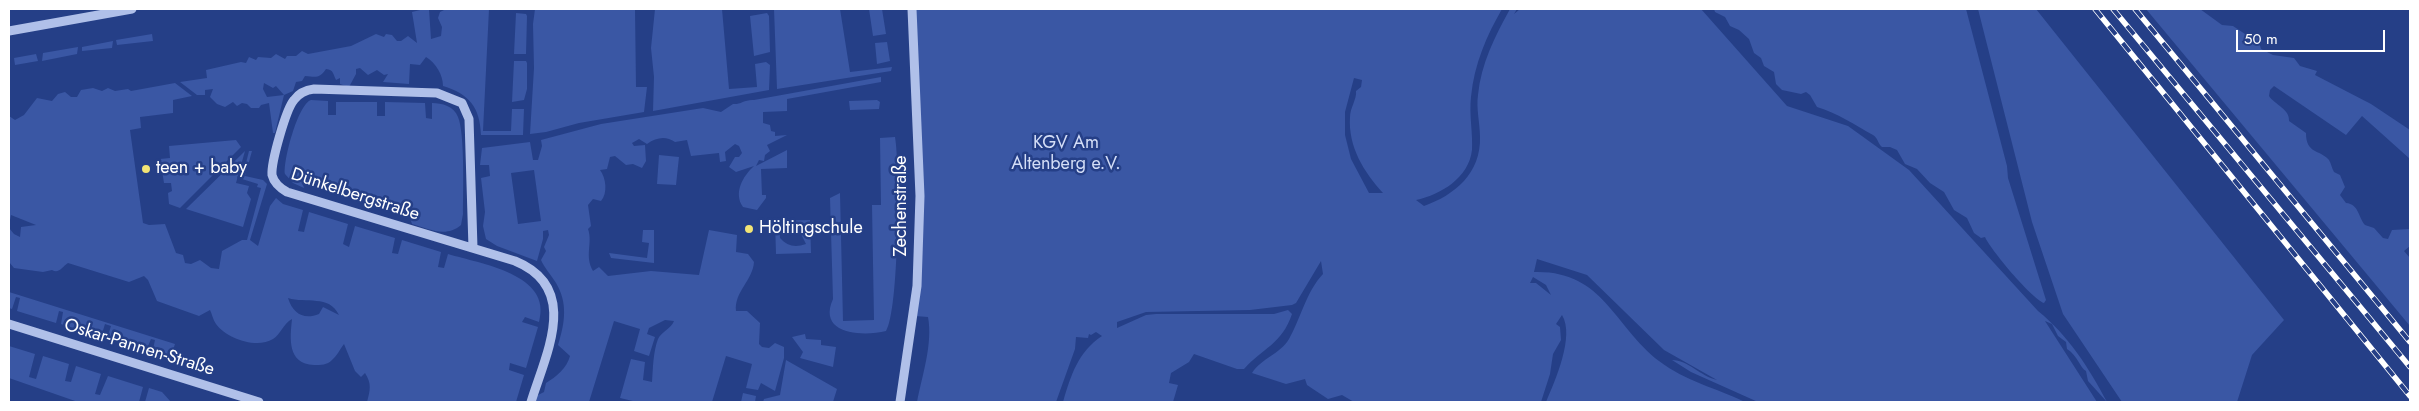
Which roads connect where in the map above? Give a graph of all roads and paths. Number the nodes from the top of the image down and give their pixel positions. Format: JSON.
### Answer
{"nodes":[{"id":1,"x":132,"y":9,"type":"edge"},
{"id":2,"x":912,"y":9,"type":"edge"},
{"id":3,"x":9,"y":30,"type":"edge"},
{"id":4,"x":473,"y":248,"type":"junction"},
{"id":5,"x":9,"y":324,"type":"edge"},
{"id":6,"x":259,"y":402,"type":"edge"},
{"id":7,"x":531,"y":402,"type":"edge"},
{"id":8,"x":900,"y":402,"type":"edge"}],
"edges":[{"from":1,"to":3,"type":"street"},
{"from":2,"to":8,"type":"street","name":"Zechenstraße"},
{"from":4,"to":4,"type":"street","name":"Dünkelbergstraße"},
{"from":4,"to":7,"type":"street","name":"Dünkelbergstraße"},
{"from":5,"to":6,"type":"street","name":"Oskar-Pannen-Straße"}]}
